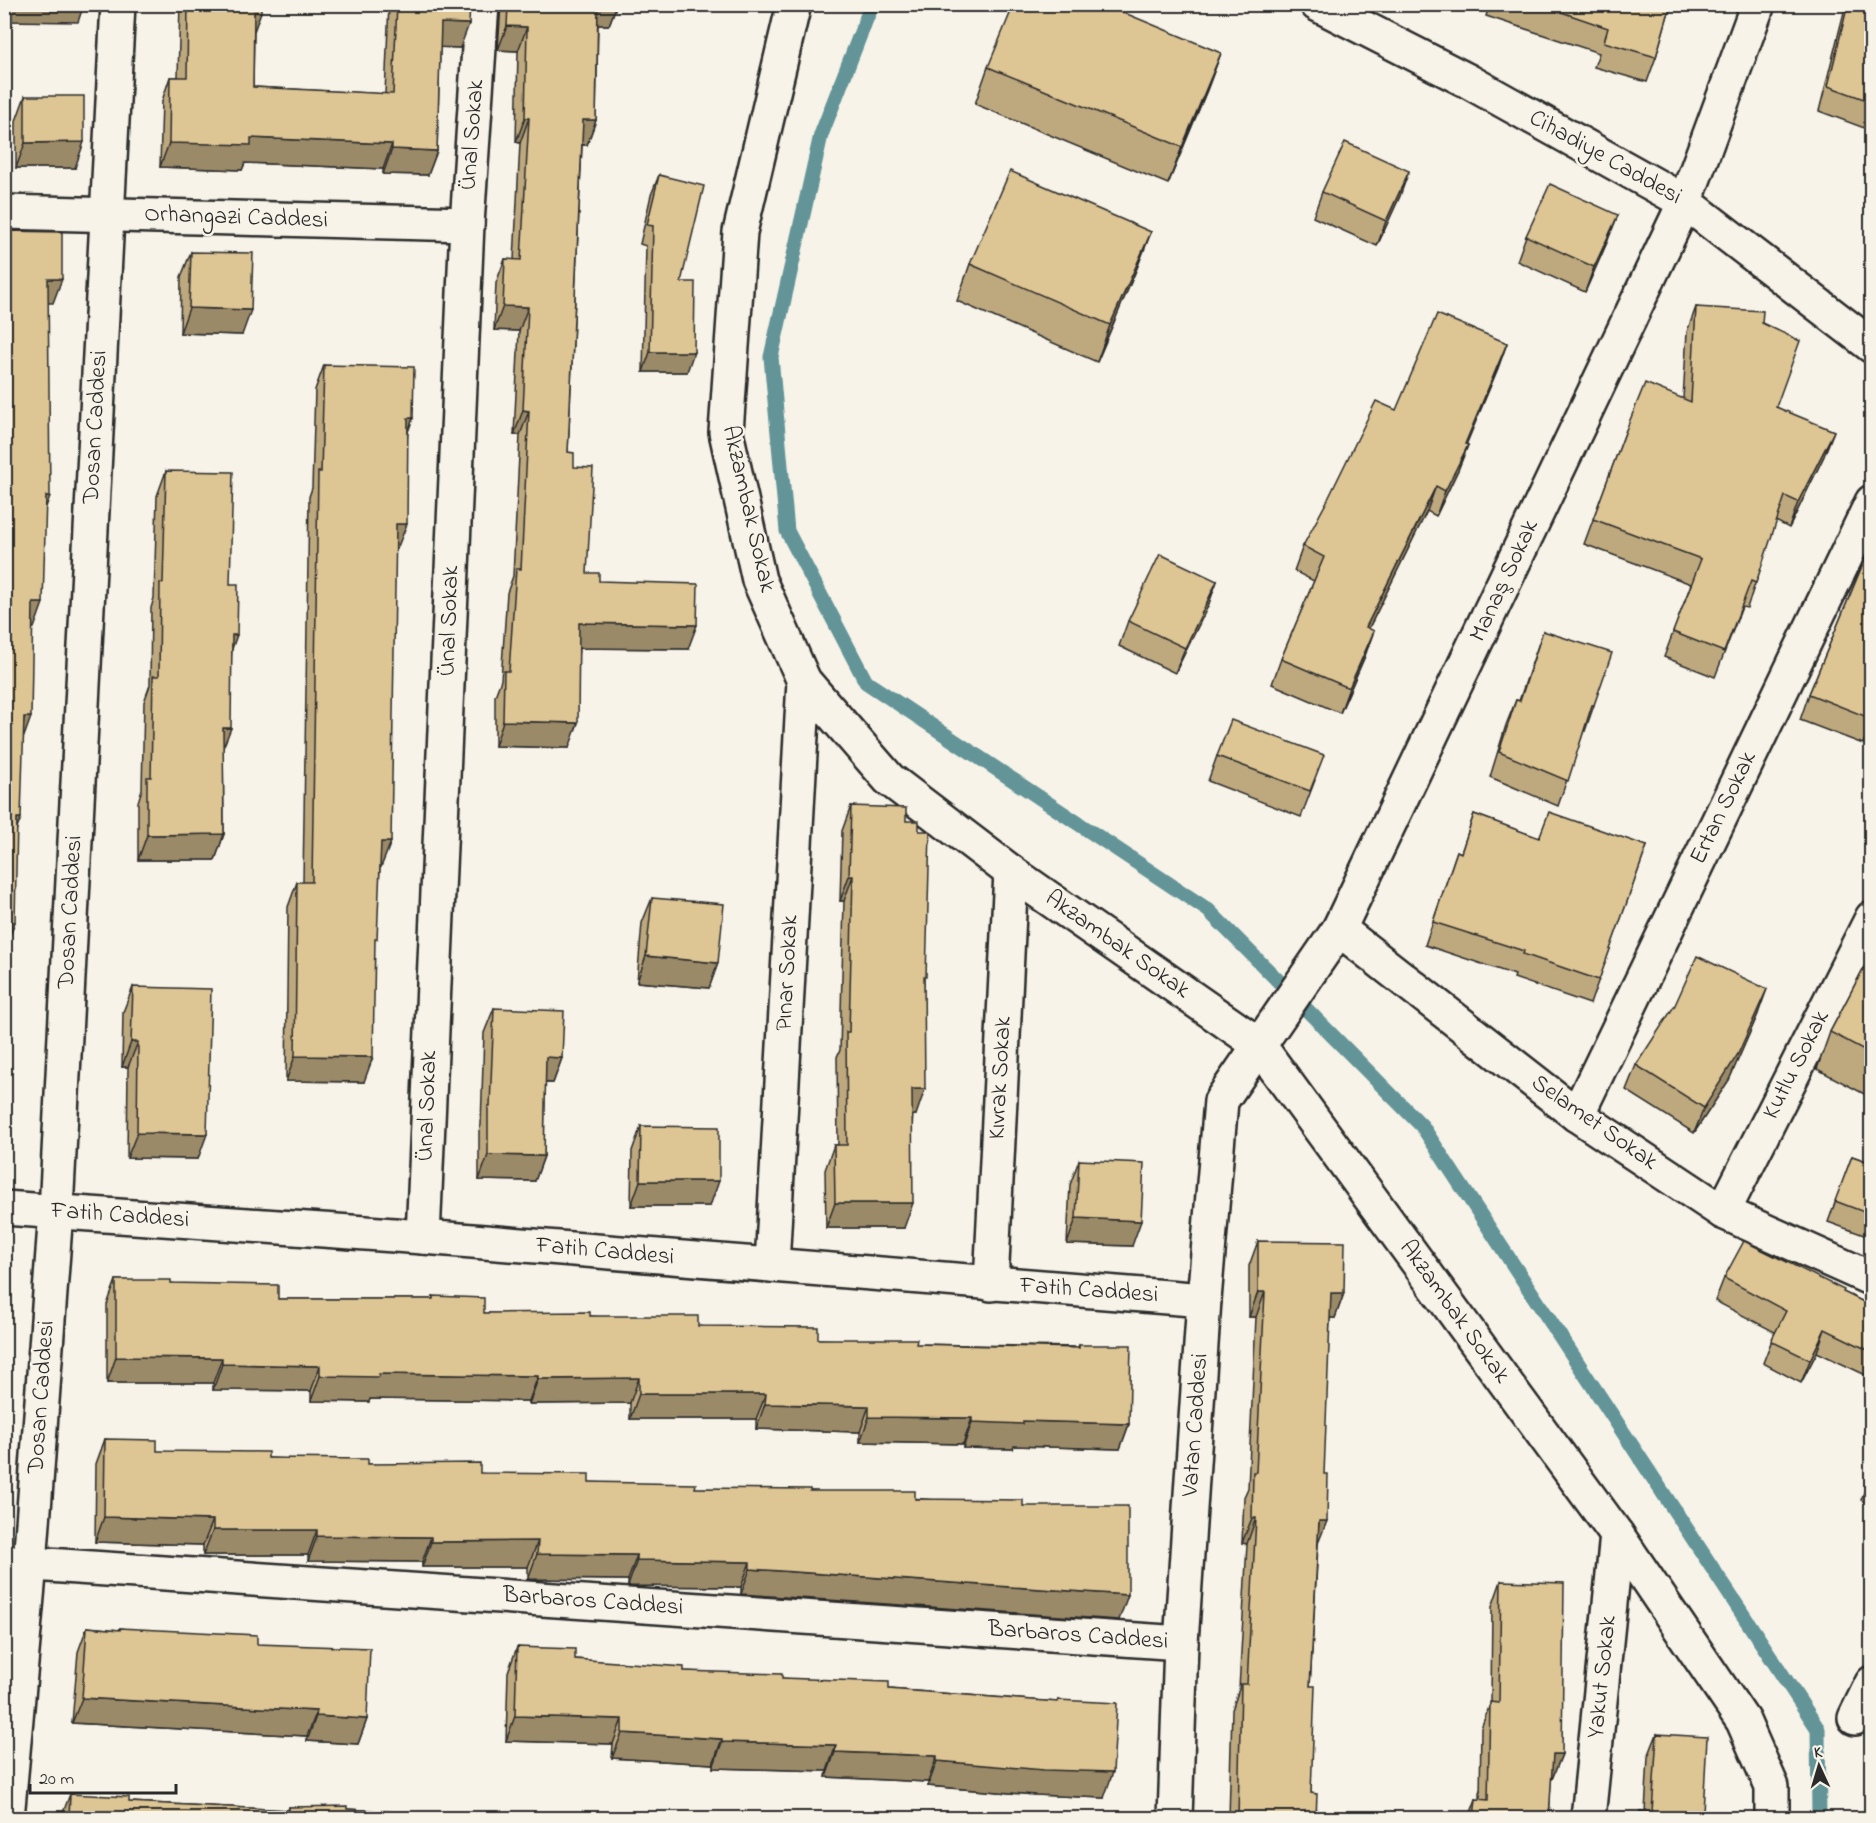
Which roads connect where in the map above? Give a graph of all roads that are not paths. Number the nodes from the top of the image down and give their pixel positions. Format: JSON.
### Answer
{"nodes":[{"id":1,"x":118,"y":4,"type":"edge"},
{"id":2,"x":482,"y":4,"type":"edge"},
{"id":3,"x":794,"y":4,"type":"edge"},
{"id":4,"x":1317,"y":4,"type":"edge"},
{"id":5,"x":1758,"y":4,"type":"edge"},
{"id":6,"x":1685,"y":202,"type":"junction"},
{"id":7,"x":4,"y":212,"type":"edge"},
{"id":8,"x":106,"y":215,"type":"junction"},
{"id":9,"x":467,"y":224,"type":"junction"},
{"id":10,"x":1872,"y":346,"type":"edge"},
{"id":11,"x":1872,"y":502,"type":"edge"},
{"id":12,"x":804,"y":681,"type":"junction"},
{"id":13,"x":1011,"y":872,"type":"junction"},
{"id":14,"x":1872,"y":918,"type":"edge"},
{"id":15,"x":1339,"y":929,"type":"junction"},
{"id":16,"x":1258,"y":1044,"type":"junction"},
{"id":17,"x":1577,"y":1115,"type":"junction"},
{"id":18,"x":4,"y":1208,"type":"edge"},
{"id":19,"x":56,"y":1211,"type":"junction"},
{"id":20,"x":1723,"y":1212,"type":"junction"},
{"id":21,"x":423,"y":1237,"type":"junction"},
{"id":22,"x":772,"y":1265,"type":"junction"},
{"id":23,"x":1872,"y":1279,"type":"edge"},
{"id":24,"x":991,"y":1284,"type":"junction"},
{"id":25,"x":1204,"y":1300,"type":"junction"},
{"id":26,"x":1617,"y":1535,"type":"junction"},
{"id":27,"x":17,"y":1563,"type":"edge"},
{"id":28,"x":1181,"y":1643,"type":"junction"},
{"id":29,"x":1872,"y":1683,"type":"edge"},
{"id":30,"x":1855,"y":1718,"type":"dead end"},
{"id":31,"x":7,"y":1818,"type":"edge"},
{"id":32,"x":1175,"y":1818,"type":"edge"},
{"id":33,"x":1588,"y":1818,"type":"edge"},
{"id":34,"x":1773,"y":1818,"type":"edge"}],
"edges":[{"from":1,"to":8,"type":"street","name":"Dosan Caddesi"},
{"from":2,"to":9,"type":"street","name":"Ünal Sokak"},
{"from":3,"to":12,"type":"street","name":"Akzambak Sokak"},
{"from":4,"to":6,"type":"street","name":"Cihadiye Caddesi"},
{"from":5,"to":6,"type":"street","name":"Manaş Sokak"},
{"from":6,"to":10,"type":"street","name":"Cihadiye Caddesi"},
{"from":6,"to":15,"type":"street","name":"Manaş Sokak"},
{"from":7,"to":8,"type":"street","name":"Orhangazi Caddesi"},
{"from":8,"to":9,"type":"street","name":"Orhangazi Caddesi"},
{"from":8,"to":19,"type":"street","name":"Dosan Caddesi"},
{"from":9,"to":21,"type":"street","name":"Ünal Sokak"},
{"from":11,"to":17,"type":"street","name":"Ertan Sokak"},
{"from":12,"to":13,"type":"street","name":"Akzambak Sokak"},
{"from":12,"to":22,"type":"street","name":"Pınar Sokak"},
{"from":13,"to":16,"type":"street","name":"Akzambak Sokak"},
{"from":13,"to":24,"type":"street","name":"Kıvrak Sokak"},
{"from":14,"to":20,"type":"street","name":"Kutlu Sokak"},
{"from":15,"to":16,"type":"street","name":"Manaş Sokak"},
{"from":15,"to":17,"type":"street","name":"Selamet Sokak"},
{"from":16,"to":25,"type":"street","name":"Vatan Caddesi"},
{"from":16,"to":26,"type":"street","name":"Akzambak Sokak"},
{"from":17,"to":20,"type":"street","name":"Selamet Sokak"},
{"from":18,"to":19,"type":"street","name":"Fatih Caddesi"},
{"from":19,"to":21,"type":"street","name":"Fatih Caddesi"},
{"from":19,"to":27,"type":"street","name":"Dosan Caddesi"},
{"from":20,"to":23,"type":"street","name":"Selamet Sokak"},
{"from":21,"to":22,"type":"street","name":"Fatih Caddesi"},
{"from":22,"to":24,"type":"street","name":"Fatih Caddesi"},
{"from":24,"to":25,"type":"street","name":"Fatih Caddesi"},
{"from":25,"to":28,"type":"street","name":"Vatan Caddesi"},
{"from":26,"to":33,"type":"street","name":"Yakut Sokak"},
{"from":26,"to":34,"type":"street","name":"Akzambak Sokak"},
{"from":27,"to":28,"type":"street","name":"Barbaros Caddesi"},
{"from":27,"to":31,"type":"street","name":"Dosan Caddesi"},
{"from":28,"to":32,"type":"street","name":"Vatan Caddesi"},
{"from":29,"to":30,"type":"street"}]}
